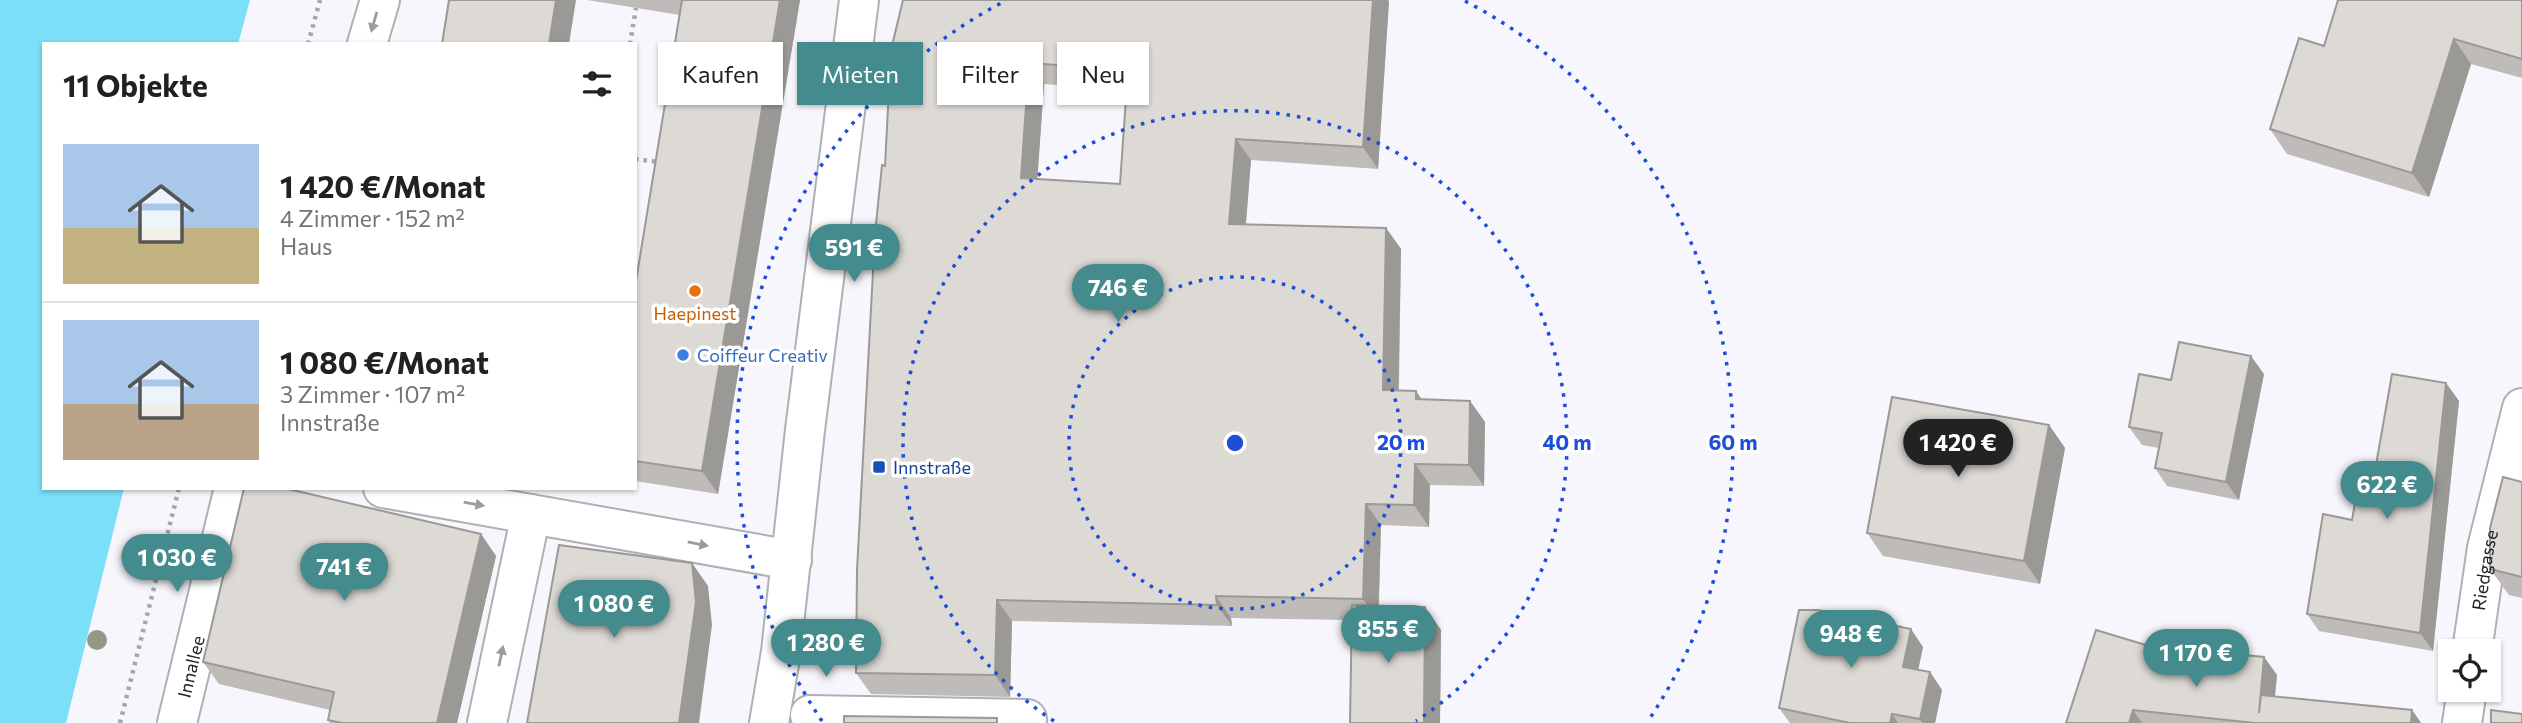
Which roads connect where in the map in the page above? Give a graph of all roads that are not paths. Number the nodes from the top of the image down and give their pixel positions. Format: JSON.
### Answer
{"nodes":[{"id":1,"x":380,"y":0,"type":"edge"},
{"id":2,"x":859,"y":0,"type":"edge"},
{"id":3,"x":369,"y":42,"type":"edge"},
{"id":4,"x":2522,"y":408,"type":"edge"},
{"id":5,"x":233,"y":490,"type":"edge"},
{"id":6,"x":394,"y":490,"type":"edge"},
{"id":7,"x":531,"y":514,"type":"junction"},
{"id":8,"x":792,"y":561,"type":"junction"},
{"id":9,"x":2474,"y":639,"type":"edge"},
{"id":10,"x":781,"y":652,"type":"junction"},
{"id":11,"x":2465,"y":702,"type":"edge"},
{"id":12,"x":810,"y":719,"type":"edge"},
{"id":13,"x":1027,"y":719,"type":"dead end"},
{"id":14,"x":177,"y":723,"type":"edge"},
{"id":15,"x":486,"y":723,"type":"edge"},
{"id":16,"x":769,"y":723,"type":"edge"},
{"id":17,"x":2462,"y":723,"type":"edge"}],
"edges":[{"from":1,"to":3,"type":"street","one_way":true},
{"from":2,"to":8,"type":"street"},
{"from":4,"to":9,"type":"street","name":"Riedgasse"},
{"from":5,"to":14,"type":"street","name":"Innallee"},
{"from":6,"to":7,"type":"street","one_way":true},
{"from":7,"to":8,"type":"street","one_way":true},
{"from":15,"to":7,"type":"street","one_way":true},
{"from":8,"to":10,"type":"street"},
{"from":10,"to":12,"type":"street"},
{"from":10,"to":16,"type":"street"},
{"from":11,"to":17,"type":"street"},
{"from":12,"to":13,"type":"street"}]}
